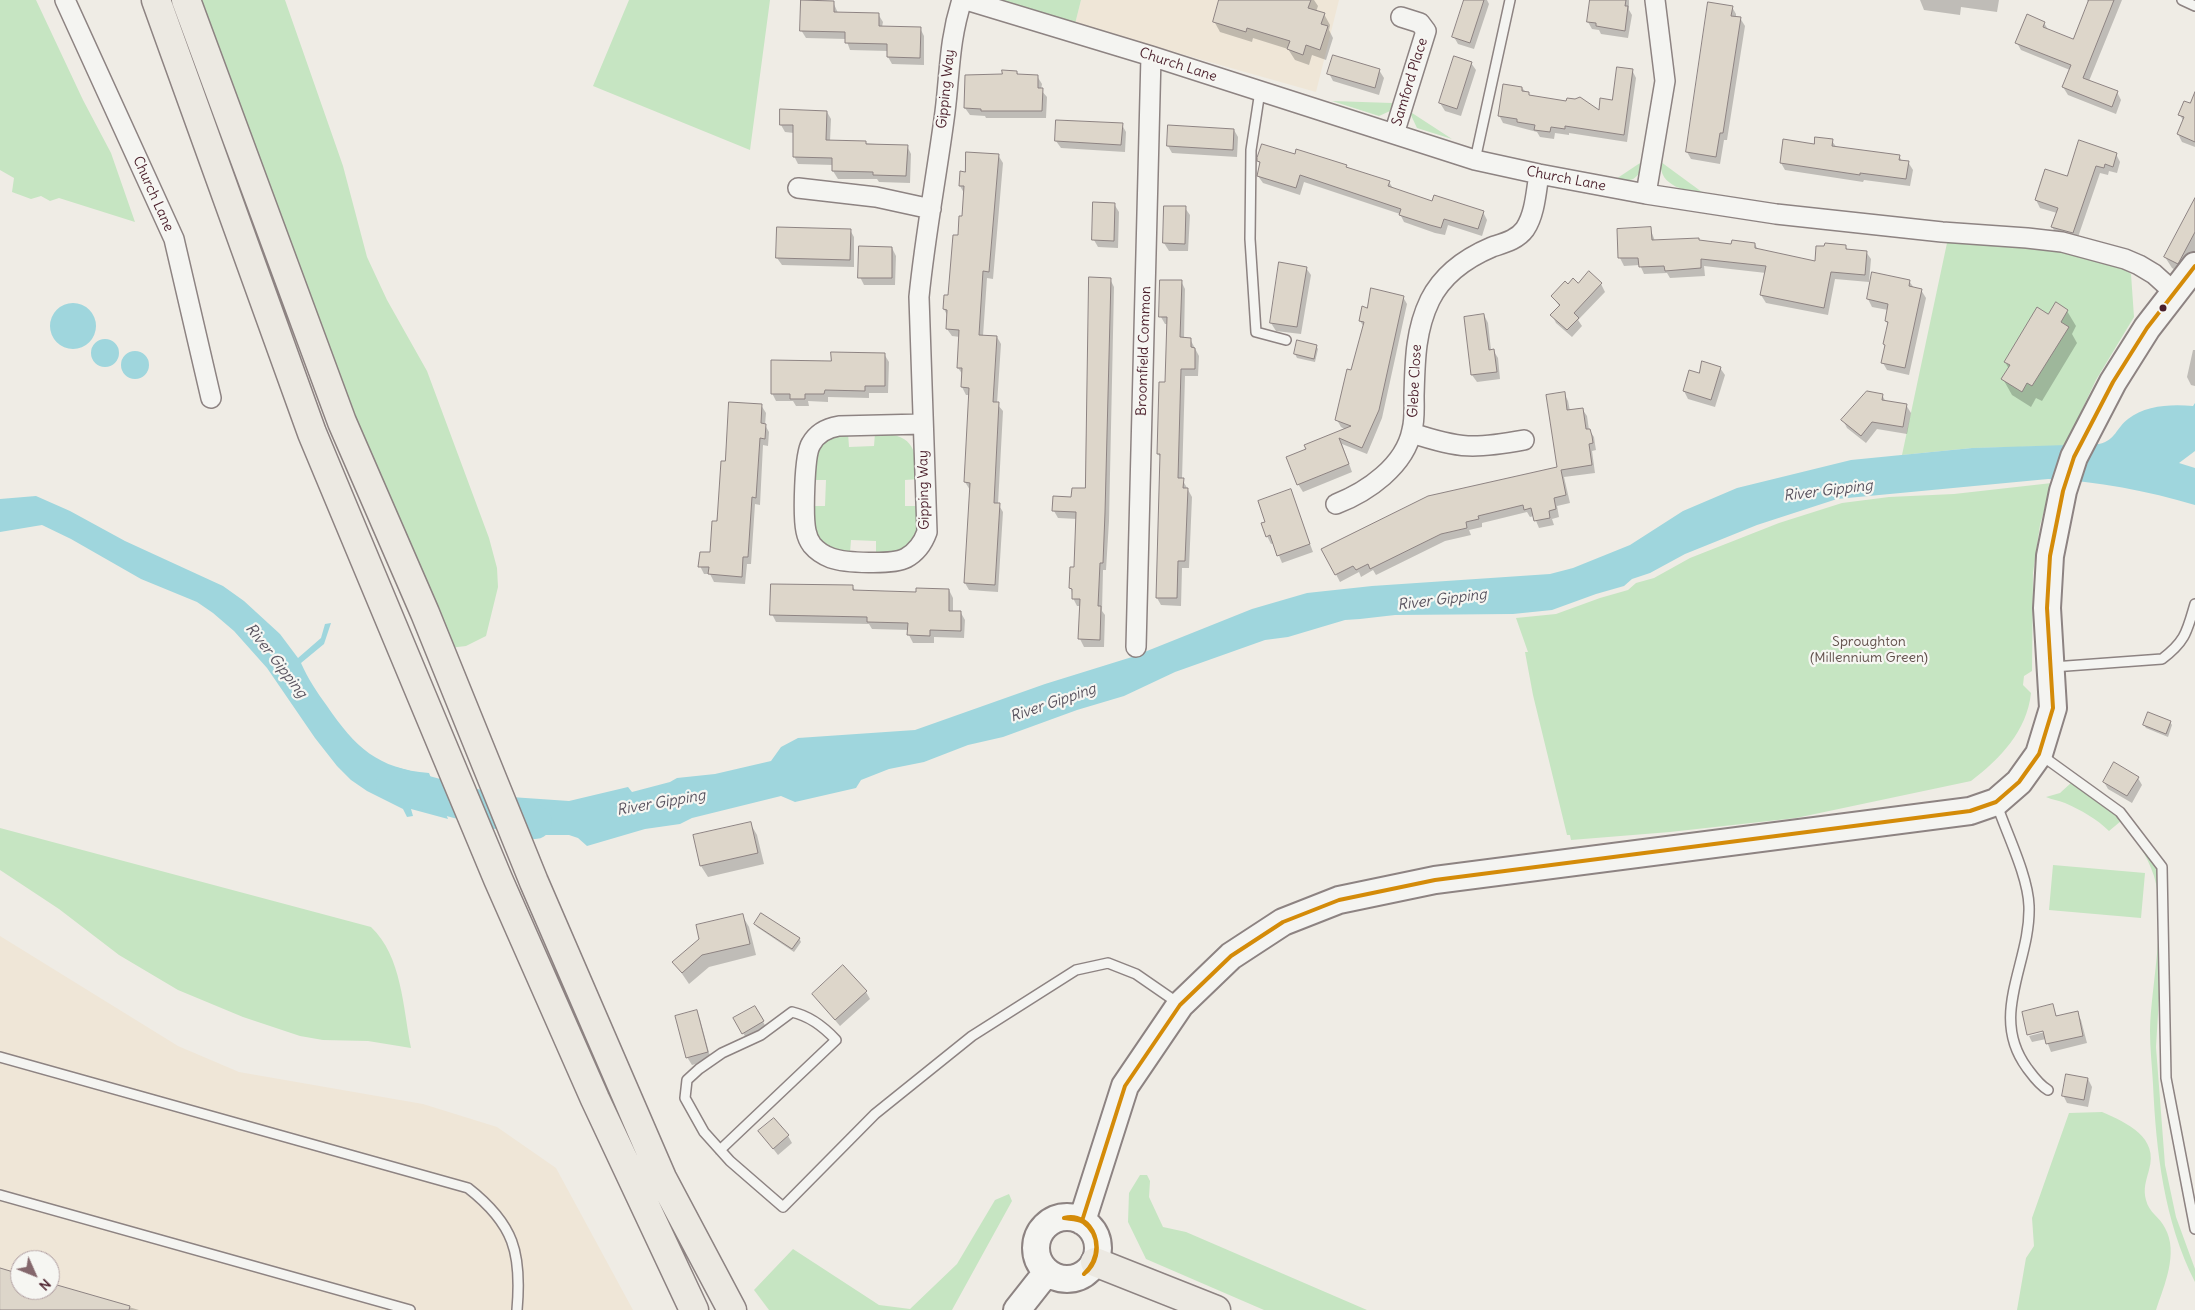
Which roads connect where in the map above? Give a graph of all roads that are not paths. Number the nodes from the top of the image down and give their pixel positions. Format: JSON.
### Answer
{"nodes":[{"id":1,"x":65,"y":0,"type":"edge"},
{"id":2,"x":156,"y":0,"type":"edge"},
{"id":3,"x":186,"y":0,"type":"edge"},
{"id":4,"x":962,"y":0,"type":"edge"},
{"id":5,"x":966,"y":0,"type":"edge"},
{"id":6,"x":1510,"y":0,"type":"edge"},
{"id":7,"x":1655,"y":0,"type":"edge"},
{"id":8,"x":2182,"y":0,"type":"edge"},
{"id":9,"x":2195,"y":6,"type":"edge"},
{"id":10,"x":1401,"y":17,"type":"dead end"},
{"id":11,"x":1152,"y":56,"type":"junction"},
{"id":12,"x":1260,"y":91,"type":"junction"},
{"id":13,"x":1394,"y":134,"type":"junction"},
{"id":14,"x":1475,"y":160,"type":"junction"},
{"id":15,"x":1539,"y":174,"type":"junction"},
{"id":16,"x":798,"y":188,"type":"dead end"},
{"id":17,"x":1646,"y":194,"type":"junction"},
{"id":18,"x":931,"y":209,"type":"junction"},
{"id":19,"x":2195,"y":266,"type":"edge"},
{"id":20,"x":2175,"y":293,"type":"junction"},
{"id":21,"x":1286,"y":340,"type":"dead end"},
{"id":22,"x":211,"y":398,"type":"dead end"},
{"id":23,"x":922,"y":424,"type":"junction"},
{"id":24,"x":1412,"y":433,"type":"junction"},
{"id":25,"x":1524,"y":440,"type":"dead end"},
{"id":26,"x":1336,"y":504,"type":"dead end"},
{"id":27,"x":2195,"y":604,"type":"edge"},
{"id":28,"x":1136,"y":647,"type":"dead end"},
{"id":29,"x":2051,"y":667,"type":"junction"},
{"id":30,"x":2039,"y":754,"type":"junction"},
{"id":31,"x":1996,"y":802,"type":"junction"},
{"id":32,"x":1180,"y":1005,"type":"junction"},
{"id":33,"x":0,"y":1057,"type":"edge"},
{"id":34,"x":2048,"y":1090,"type":"dead end"},
{"id":35,"x":720,"y":1150,"type":"junction"},
{"id":36,"x":662,"y":1178,"type":"junction"},
{"id":37,"x":0,"y":1195,"type":"edge"},
{"id":38,"x":1082,"y":1221,"type":"junction"},
{"id":39,"x":2195,"y":1229,"type":"edge"},
{"id":40,"x":1095,"y":1262,"type":"junction"},
{"id":41,"x":1047,"y":1272,"type":"junction"},
{"id":42,"x":410,"y":1310,"type":"edge"},
{"id":43,"x":517,"y":1310,"type":"edge"},
{"id":44,"x":694,"y":1310,"type":"edge"},
{"id":45,"x":732,"y":1310,"type":"edge"},
{"id":46,"x":738,"y":1310,"type":"edge"},
{"id":47,"x":1017,"y":1310,"type":"edge"},
{"id":48,"x":1216,"y":1310,"type":"edge"}],
"edges":[{"from":1,"to":22,"type":"street","name":"Church Lane"},
{"from":2,"to":44,"type":"highway"},
{"from":3,"to":36,"type":"highway"},
{"from":4,"to":18,"type":"street","name":"Gipping Way"},
{"from":5,"to":11,"type":"street","name":"Church Lane"},
{"from":6,"to":14,"type":"lane"},
{"from":7,"to":17,"type":"street"},
{"from":8,"to":9,"type":"lane"},
{"from":10,"to":13,"type":"street","name":"Samford Place"},
{"from":11,"to":12,"type":"street","name":"Church Lane"},
{"from":11,"to":28,"type":"street","name":"Broomfield Common"},
{"from":12,"to":13,"type":"street","name":"Church Lane"},
{"from":12,"to":21,"type":"lane"},
{"from":13,"to":14,"type":"street","name":"Church Lane"},
{"from":14,"to":15,"type":"street","name":"Church Lane"},
{"from":15,"to":17,"type":"street","name":"Church Lane"},
{"from":15,"to":24,"type":"street","name":"Glebe Close"},
{"from":16,"to":18,"type":"street"},
{"from":17,"to":20,"type":"street","name":"Church Lane"},
{"from":18,"to":23,"type":"street","name":"Gipping Way"},
{"from":19,"to":20,"type":"street"},
{"from":20,"to":29,"type":"street"},
{"from":23,"to":23,"type":"street","name":"Gipping Way"},
{"from":24,"to":25,"type":"street","name":"Glebe Close"},
{"from":24,"to":26,"type":"street","name":"Glebe Close"},
{"from":27,"to":29,"type":"lane"},
{"from":29,"to":30,"type":"street"},
{"from":30,"to":31,"type":"street"},
{"from":30,"to":39,"type":"lane"},
{"from":31,"to":32,"type":"street"},
{"from":31,"to":34,"type":"lane"},
{"from":32,"to":35,"type":"lane"},
{"from":32,"to":38,"type":"street"},
{"from":33,"to":43,"type":"lane"},
{"from":35,"to":35,"type":"lane"},
{"from":36,"to":45,"type":"highway"},
{"from":36,"to":46,"type":"highway"},
{"from":37,"to":42,"type":"lane"},
{"from":38,"to":40,"type":"street"},
{"from":38,"to":41,"type":"street"},
{"from":40,"to":41,"type":"street"},
{"from":40,"to":48,"type":"highway"},
{"from":41,"to":47,"type":"street"}]}
